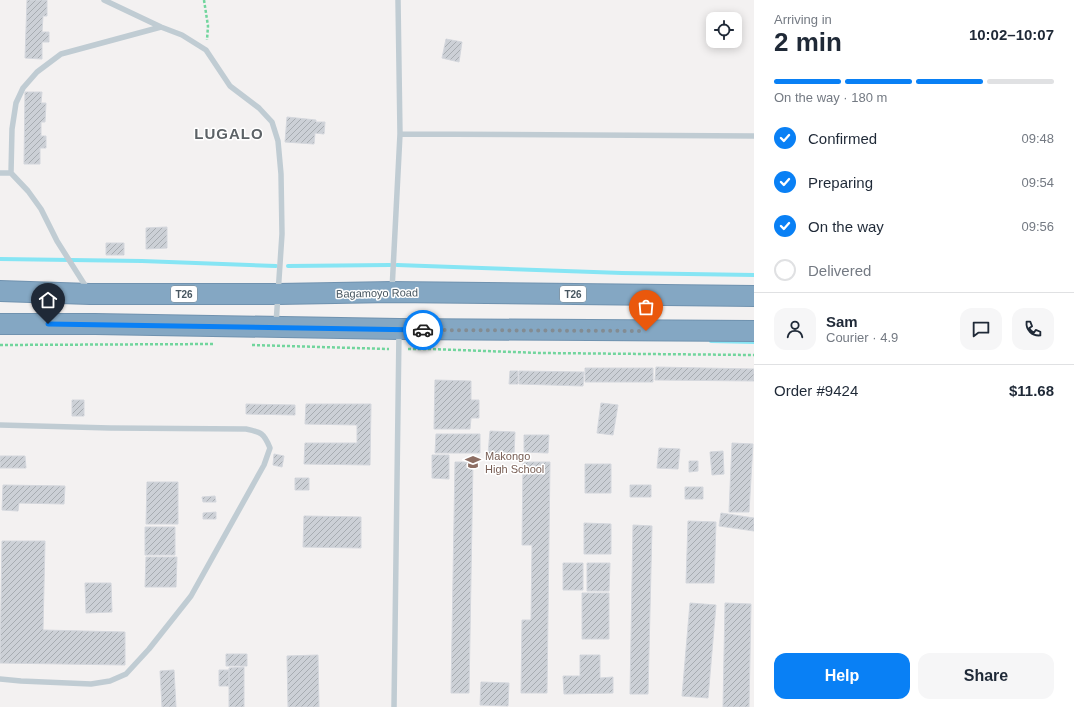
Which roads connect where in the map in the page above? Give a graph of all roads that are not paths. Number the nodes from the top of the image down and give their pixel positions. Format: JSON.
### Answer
{"nodes":[{"id":1,"x":104,"y":0,"type":"edge"},
{"id":2,"x":398,"y":0,"type":"edge"},
{"id":3,"x":161,"y":27,"type":"junction"},
{"id":4,"x":400,"y":134,"type":"junction"},
{"id":5,"x":754,"y":136,"type":"edge"},
{"id":6,"x":0,"y":173,"type":"edge"},
{"id":7,"x":11,"y":173,"type":"junction"},
{"id":8,"x":0,"y":291,"type":"edge"},
{"id":9,"x":392,"y":292,"type":"junction"},
{"id":10,"x":90,"y":294,"type":"junction"},
{"id":11,"x":278,"y":294,"type":"junction"},
{"id":12,"x":754,"y":296,"type":"edge"},
{"id":13,"x":0,"y":324,"type":"edge"},
{"id":14,"x":275,"y":327,"type":"junction"},
{"id":15,"x":399,"y":330,"type":"junction"},
{"id":16,"x":754,"y":331,"type":"edge"},
{"id":17,"x":0,"y":425,"type":"edge"},
{"id":18,"x":0,"y":679,"type":"edge"},
{"id":19,"x":394,"y":707,"type":"edge"}],
"edges":[{"from":1,"to":3,"type":"lane"},
{"from":2,"to":4,"type":"lane"},
{"from":3,"to":7,"type":"lane"},
{"from":3,"to":11,"type":"lane"},
{"from":4,"to":5,"type":"lane"},
{"from":4,"to":9,"type":"lane"},
{"from":6,"to":7,"type":"lane"},
{"from":7,"to":10,"type":"lane"},
{"from":8,"to":10,"type":"highway","name":"Bagamoyo Road","number":"T26"},
{"from":9,"to":11,"type":"highway","name":"Bagamoyo Road","number":"T26"},
{"from":9,"to":12,"type":"highway","name":"Bagamoyo Road","number":"T26"},
{"from":10,"to":11,"type":"highway","name":"Bagamoyo Road","number":"T26"},
{"from":11,"to":14,"type":"lane"},
{"from":13,"to":14,"type":"highway"},
{"from":14,"to":15,"type":"highway"},
{"from":15,"to":16,"type":"highway"},
{"from":15,"to":19,"type":"lane"},
{"from":17,"to":18,"type":"lane"}]}
